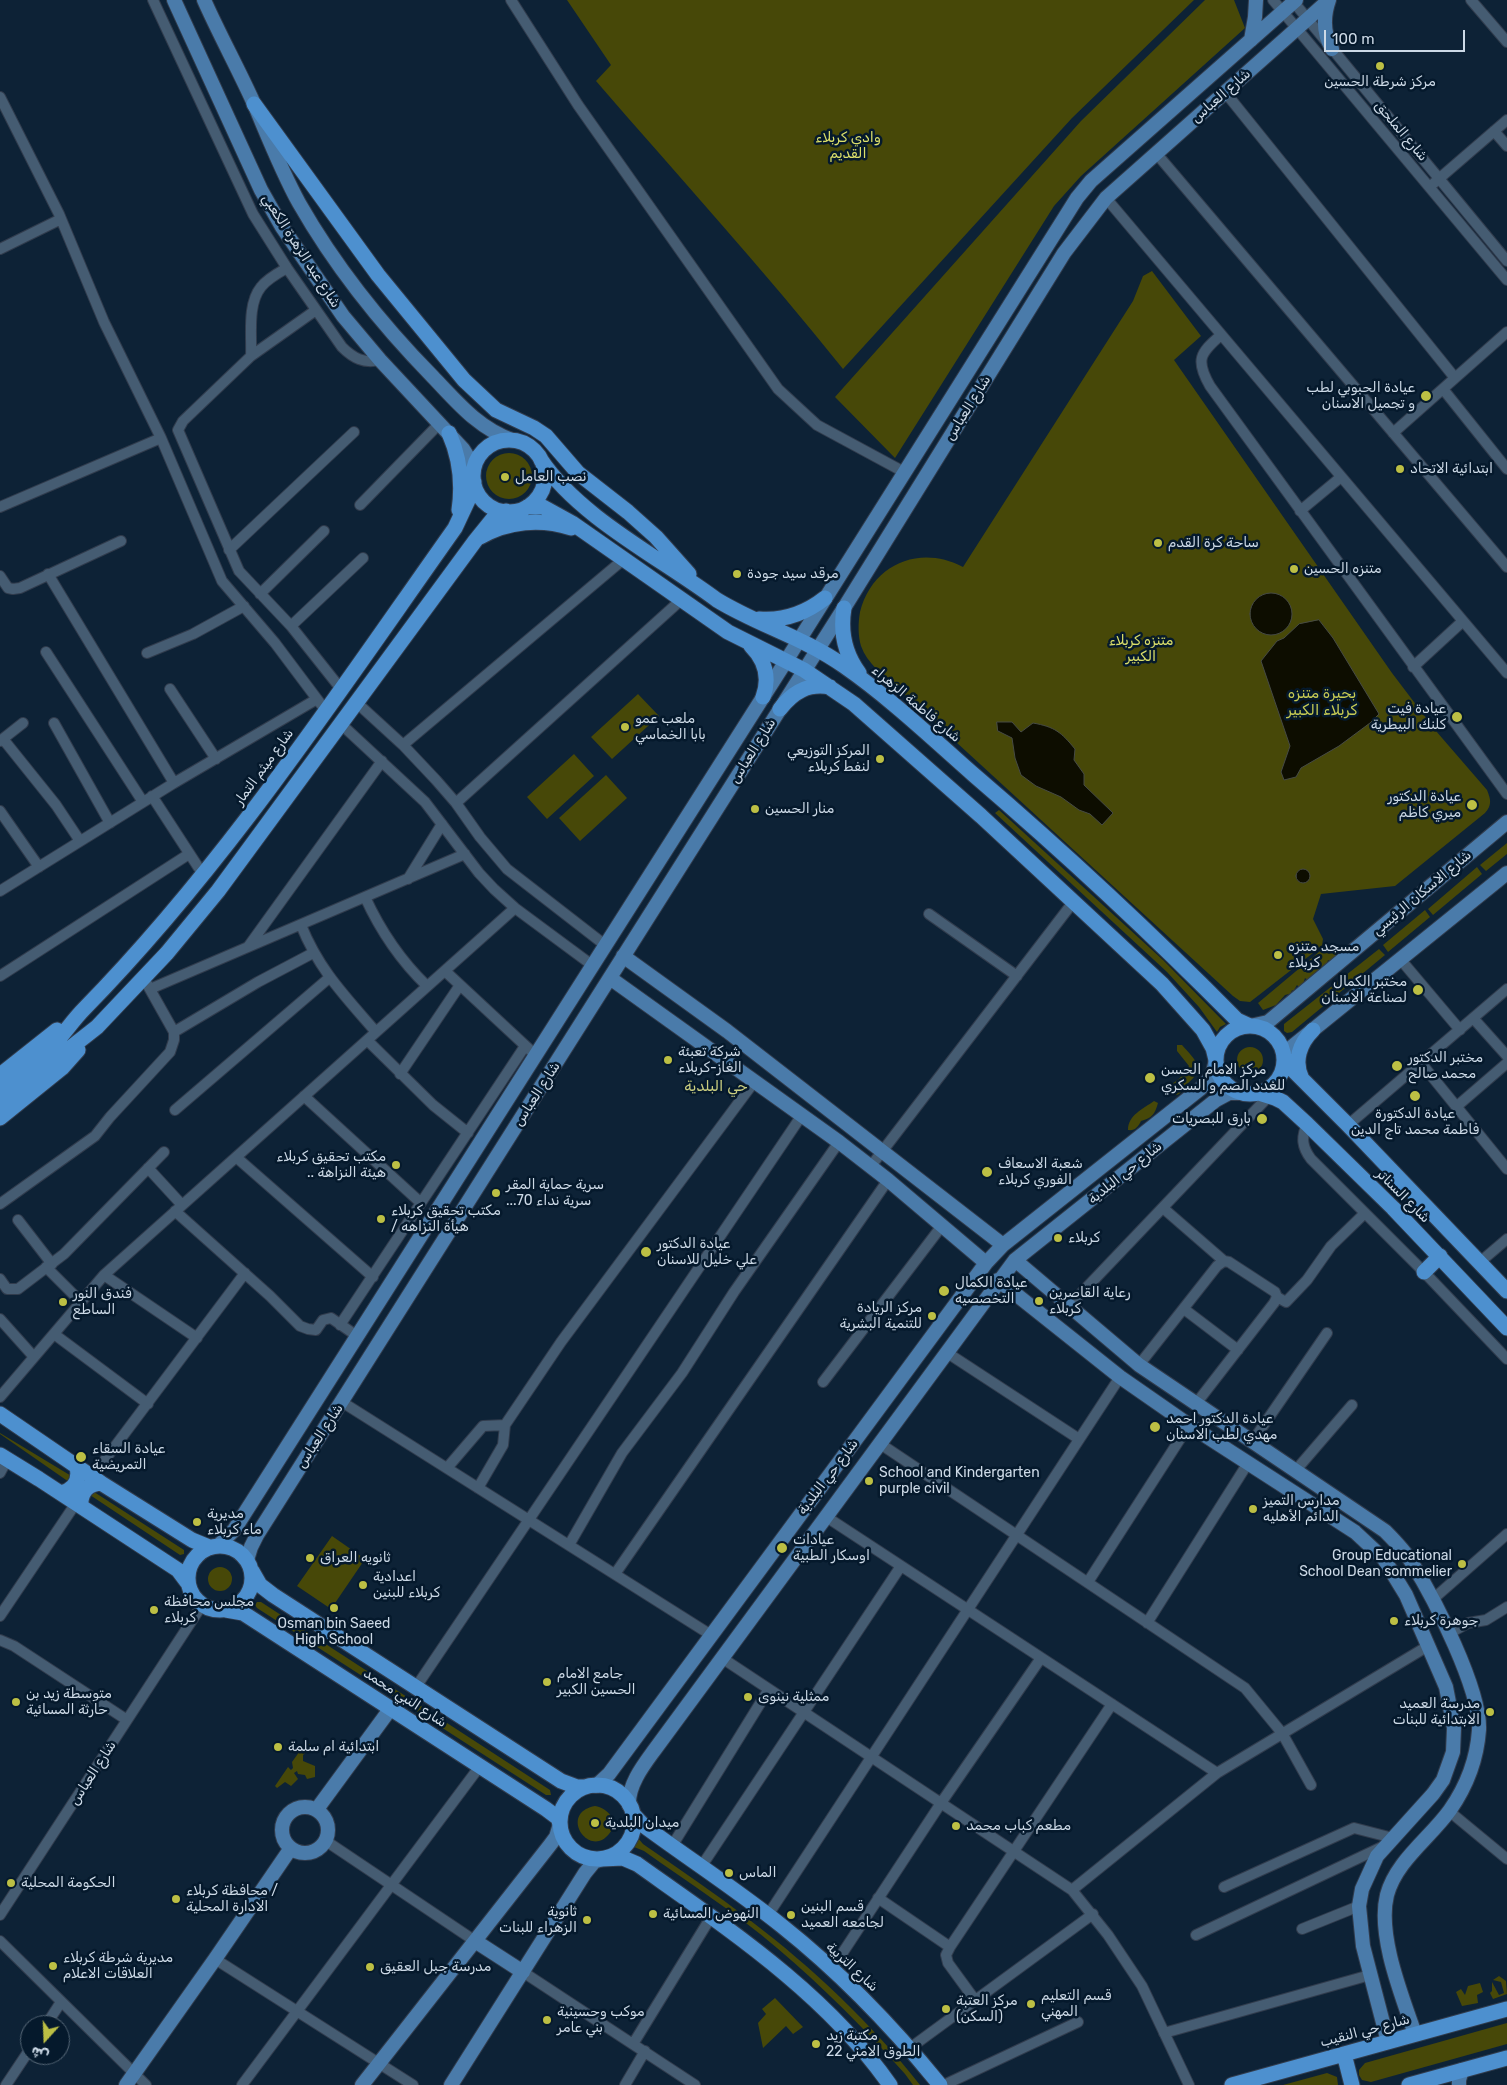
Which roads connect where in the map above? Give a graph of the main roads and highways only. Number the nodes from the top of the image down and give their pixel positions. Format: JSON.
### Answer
{"nodes":[{"id":1,"x":174,"y":0,"type":"edge"},
{"id":2,"x":204,"y":0,"type":"edge"},
{"id":3,"x":1256,"y":0,"type":"edge"},
{"id":4,"x":1329,"y":0,"type":"edge"},
{"id":5,"x":1291,"y":3,"type":"edge"},
{"id":6,"x":212,"y":7,"type":"edge"},
{"id":7,"x":1251,"y":40,"type":"junction"},
{"id":8,"x":1332,"y":48,"type":"road end"},
{"id":9,"x":254,"y":104,"type":"junction"},
{"id":10,"x":445,"y":428,"type":"junction"},
{"id":11,"x":512,"y":440,"type":"junction"},
{"id":12,"x":541,"y":460,"type":"junction"},
{"id":13,"x":473,"y":477,"type":"junction"},
{"id":14,"x":526,"y":507,"type":"junction"},
{"id":15,"x":506,"y":511,"type":"junction"},
{"id":16,"x":455,"y":528,"type":"junction"},
{"id":17,"x":594,"y":538,"type":"junction"},
{"id":18,"x":475,"y":541,"type":"junction"},
{"id":19,"x":701,"y":588,"type":"junction"},
{"id":20,"x":825,"y":598,"type":"junction"},
{"id":21,"x":844,"y":608,"type":"junction"},
{"id":22,"x":749,"y":618,"type":"junction"},
{"id":23,"x":799,"y":639,"type":"junction"},
{"id":24,"x":746,"y":642,"type":"junction"},
{"id":25,"x":818,"y":650,"type":"junction"},
{"id":26,"x":786,"y":661,"type":"junction"},
{"id":27,"x":804,"y":670,"type":"junction"},
{"id":28,"x":832,"y":688,"type":"junction"},
{"id":29,"x":875,"y":688,"type":"junction"},
{"id":30,"x":763,"y":698,"type":"junction"},
{"id":31,"x":780,"y":709,"type":"junction"},
{"id":32,"x":988,"y":787,"type":"junction"},
{"id":33,"x":1006,"y":803,"type":"junction"},
{"id":34,"x":969,"y":805,"type":"junction"},
{"id":35,"x":987,"y":821,"type":"junction"},
{"id":36,"x":1507,"y":822,"type":"edge"},
{"id":37,"x":1507,"y":873,"type":"edge"},
{"id":38,"x":623,"y":956,"type":"junction"},
{"id":39,"x":610,"y":978,"type":"junction"},
{"id":40,"x":82,"y":1011,"type":"junction"},
{"id":41,"x":1243,"y":1023,"type":"junction"},
{"id":42,"x":98,"y":1027,"type":"junction"},
{"id":43,"x":1313,"y":1030,"type":"junction"},
{"id":44,"x":52,"y":1054,"type":"junction"},
{"id":45,"x":1285,"y":1057,"type":"junction"},
{"id":46,"x":1216,"y":1060,"type":"junction"},
{"id":47,"x":0,"y":1075,"type":"edge"},
{"id":48,"x":1306,"y":1084,"type":"junction"},
{"id":49,"x":0,"y":1089,"type":"edge"},
{"id":50,"x":1239,"y":1093,"type":"junction"},
{"id":51,"x":1264,"y":1095,"type":"junction"},
{"id":52,"x":0,"y":1103,"type":"edge"},
{"id":53,"x":0,"y":1118,"type":"edge"},
{"id":54,"x":1386,"y":1166,"type":"junction"},
{"id":55,"x":1097,"y":1170,"type":"junction"},
{"id":56,"x":1082,"y":1181,"type":"junction"},
{"id":57,"x":1368,"y":1183,"type":"junction"},
{"id":58,"x":1111,"y":1184,"type":"junction"},
{"id":59,"x":1412,"y":1193,"type":"junction"},
{"id":60,"x":1096,"y":1196,"type":"junction"},
{"id":61,"x":1393,"y":1208,"type":"junction"},
{"id":62,"x":1003,"y":1245,"type":"junction"},
{"id":63,"x":1440,"y":1256,"type":"junction"},
{"id":64,"x":1014,"y":1260,"type":"junction"},
{"id":65,"x":986,"y":1263,"type":"junction"},
{"id":66,"x":1424,"y":1272,"type":"road end"},
{"id":67,"x":998,"y":1280,"type":"junction"},
{"id":68,"x":1507,"y":1291,"type":"edge"},
{"id":69,"x":1507,"y":1328,"type":"edge"},
{"id":70,"x":0,"y":1414,"type":"edge"},
{"id":71,"x":0,"y":1423,"type":"edge"},
{"id":72,"x":57,"y":1454,"type":"junction"},
{"id":73,"x":2,"y":1459,"type":"edge"},
{"id":74,"x":77,"y":1468,"type":"junction"},
{"id":75,"x":97,"y":1480,"type":"junction"},
{"id":76,"x":61,"y":1493,"type":"junction"},
{"id":77,"x":78,"y":1504,"type":"junction"},
{"id":78,"x":214,"y":1546,"type":"junction"},
{"id":79,"x":249,"y":1565,"type":"junction"},
{"id":80,"x":187,"y":1582,"type":"junction"},
{"id":81,"x":226,"y":1610,"type":"junction"},
{"id":82,"x":391,"y":1708,"type":"junction"},
{"id":83,"x":634,"y":1739,"type":"junction"},
{"id":84,"x":653,"y":1752,"type":"junction"},
{"id":85,"x":590,"y":1786,"type":"junction"},
{"id":86,"x":317,"y":1809,"type":"junction"},
{"id":87,"x":631,"y":1810,"type":"junction"},
{"id":88,"x":560,"y":1824,"type":"junction"},
{"id":89,"x":291,"y":1848,"type":"junction"},
{"id":90,"x":602,"y":1859,"type":"junction"},
{"id":91,"x":475,"y":1941,"type":"junction"},
{"id":92,"x":523,"y":1972,"type":"junction"},
{"id":93,"x":1507,"y":2009,"type":"edge"},
{"id":94,"x":1415,"y":2034,"type":"junction"},
{"id":95,"x":1388,"y":2042,"type":"junction"},
{"id":96,"x":1344,"y":2054,"type":"junction"},
{"id":97,"x":1507,"y":2058,"type":"edge"},
{"id":98,"x":1461,"y":2078,"type":"edge"},
{"id":99,"x":126,"y":2085,"type":"edge"},
{"id":100,"x":362,"y":2085,"type":"edge"},
{"id":101,"x":451,"y":2085,"type":"edge"},
{"id":102,"x":890,"y":2085,"type":"edge"},
{"id":103,"x":940,"y":2085,"type":"edge"},
{"id":104,"x":1232,"y":2085,"type":"edge"},
{"id":105,"x":1352,"y":2085,"type":"edge"},
{"id":106,"x":1413,"y":2085,"type":"edge"}],
"edges":[{"from":1,"to":10,"type":"main road","name":"شارع عبد الزهرة الكعبي"},
{"from":2,"to":6,"type":"main road","name":"شارع عبد الزهرة الكعبي"},
{"from":3,"to":7,"type":"main road"},
{"from":4,"to":8,"type":"main road"},
{"from":4,"to":21,"type":"main road","name":"شارع العباس"},
{"from":5,"to":7,"type":"main road","name":"شارع العباس"},
{"from":6,"to":9,"type":"main road","name":"شارع عبد الزهرة الكعبي"},
{"from":7,"to":20,"type":"main road","name":"شارع العباس"},
{"from":9,"to":11,"type":"main road","name":"شارع عبد الزهرة الكعبي"},
{"from":9,"to":19,"type":"highway"},
{"from":10,"to":13,"type":"main road","name":"شارع عبد الزهرة الكعبي"},
{"from":10,"to":16,"type":"highway"},
{"from":11,"to":12,"type":"highway"},
{"from":11,"to":13,"type":"highway"},
{"from":12,"to":14,"type":"highway"},
{"from":12,"to":19,"type":"highway","name":"شارع فاطمة الزهراء"},
{"from":13,"to":15,"type":"highway"},
{"from":13,"to":16,"type":"highway","name":"شارع ميثم التمار"},
{"from":14,"to":15,"type":"highway"},
{"from":14,"to":17,"type":"highway"},
{"from":15,"to":18,"type":"highway"},
{"from":16,"to":40,"type":"highway","name":"شارع ميثم التمار"},
{"from":17,"to":18,"type":"highway"},
{"from":17,"to":24,"type":"highway"},
{"from":18,"to":42,"type":"highway"},
{"from":19,"to":22,"type":"highway","name":"شارع فاطمة الزهراء"},
{"from":20,"to":22,"type":"highway"},
{"from":20,"to":23,"type":"main road","name":"شارع العباس"},
{"from":21,"to":25,"type":"main road","name":"شارع العباس"},
{"from":21,"to":29,"type":"highway"},
{"from":22,"to":23,"type":"highway","name":"شارع فاطمة الزهراء"},
{"from":23,"to":25,"type":"highway","name":"شارع فاطمة الزهراء"},
{"from":23,"to":26,"type":"main road","name":"شارع العباس"},
{"from":24,"to":26,"type":"highway"},
{"from":24,"to":30,"type":"highway"},
{"from":25,"to":27,"type":"main road","name":"شارع العباس"},
{"from":25,"to":29,"type":"highway","name":"شارع فاطمة الزهراء"},
{"from":26,"to":27,"type":"highway"},
{"from":26,"to":30,"type":"main road","name":"شارع العباس"},
{"from":27,"to":28,"type":"highway"},
{"from":27,"to":31,"type":"main road","name":"شارع العباس"},
{"from":28,"to":31,"type":"highway"},
{"from":28,"to":34,"type":"highway"},
{"from":29,"to":32,"type":"highway","name":"شارع فاطمة الزهراء"},
{"from":30,"to":78,"type":"main road","name":"شارع العباس"},
{"from":31,"to":38,"type":"main road","name":"شارع العباس"},
{"from":32,"to":33,"type":"highway","name":"شارع فاطمة الزهراء"},
{"from":32,"to":34,"type":"highway"},
{"from":33,"to":35,"type":"highway"},
{"from":33,"to":41,"type":"highway","name":"شارع فاطمة الزهراء"},
{"from":34,"to":35,"type":"highway"},
{"from":35,"to":46,"type":"highway"},
{"from":36,"to":41,"type":"main road","name":"شارع الاسكان الرئيسي"},
{"from":37,"to":43,"type":"main road"},
{"from":38,"to":39,"type":"main road","name":"شارع العباس"},
{"from":38,"to":62,"type":"main road"},
{"from":39,"to":65,"type":"main road"},
{"from":39,"to":79,"type":"main road","name":"شارع العباس"},
{"from":40,"to":44,"type":"highway","name":"شارع ميثم التمار"},
{"from":40,"to":47,"type":"highway"},
{"from":41,"to":45,"type":"highway"},
{"from":41,"to":46,"type":"highway"},
{"from":42,"to":44,"type":"highway"},
{"from":42,"to":53,"type":"highway"},
{"from":43,"to":45,"type":"main road"},
{"from":43,"to":48,"type":"highway"},
{"from":44,"to":49,"type":"highway"},
{"from":44,"to":52,"type":"highway"},
{"from":45,"to":48,"type":"highway","name":"شارع السناتر"},
{"from":45,"to":51,"type":"highway"},
{"from":46,"to":50,"type":"highway"},
{"from":46,"to":55,"type":"main road","name":"شارع حي البلدية"},
{"from":48,"to":54,"type":"highway","name":"شارع السناتر"},
{"from":50,"to":51,"type":"highway"},
{"from":50,"to":58,"type":"main road","name":"شارع حي البلدية"},
{"from":51,"to":57,"type":"highway","name":"شارع السناتر"},
{"from":54,"to":57,"type":"highway"},
{"from":54,"to":59,"type":"highway","name":"شارع السناتر"},
{"from":55,"to":56,"type":"main road","name":"شارع حي البلدية"},
{"from":55,"to":58,"type":"main road"},
{"from":56,"to":60,"type":"main road"},
{"from":56,"to":62,"type":"main road","name":"شارع حي البلدية"},
{"from":57,"to":61,"type":"highway","name":"شارع السناتر"},
{"from":58,"to":60,"type":"main road","name":"شارع حي البلدية"},
{"from":59,"to":61,"type":"highway"},
{"from":59,"to":68,"type":"highway","name":"شارع السناتر"},
{"from":60,"to":64,"type":"main road","name":"شارع حي البلدية"},
{"from":61,"to":63,"type":"highway","name":"شارع السناتر"},
{"from":62,"to":65,"type":"main road","name":"شارع حي البلدية"},
{"from":63,"to":66,"type":"highway"},
{"from":63,"to":69,"type":"highway","name":"شارع السناتر"},
{"from":64,"to":67,"type":"main road","name":"شارع حي البلدية"},
{"from":64,"to":94,"type":"main road"},
{"from":65,"to":83,"type":"main road","name":"شارع حي البلدية"},
{"from":67,"to":84,"type":"main road","name":"شارع حي البلدية"},
{"from":67,"to":95,"type":"main road"},
{"from":70,"to":72,"type":"highway"},
{"from":71,"to":72,"type":"highway"},
{"from":72,"to":74,"type":"highway"},
{"from":73,"to":76,"type":"highway"},
{"from":74,"to":75,"type":"highway"},
{"from":74,"to":76,"type":"highway"},
{"from":75,"to":77,"type":"highway"},
{"from":75,"to":78,"type":"highway"},
{"from":76,"to":77,"type":"highway"},
{"from":77,"to":80,"type":"highway"},
{"from":78,"to":79,"type":"highway"},
{"from":78,"to":80,"type":"highway"},
{"from":79,"to":81,"type":"highway"},
{"from":79,"to":85,"type":"highway","name":"شارع النبي محمد"},
{"from":80,"to":81,"type":"highway"},
{"from":81,"to":82,"type":"highway","name":"شارع النبي محمد"},
{"from":82,"to":86,"type":"main road"},
{"from":82,"to":88,"type":"highway","name":"شارع النبي محمد"},
{"from":83,"to":84,"type":"main road"},
{"from":83,"to":85,"type":"main road","name":"شارع حي البلدية"},
{"from":84,"to":87,"type":"main road","name":"شارع حي البلدية"},
{"from":85,"to":87,"type":"highway"},
{"from":85,"to":88,"type":"highway"},
{"from":86,"to":89,"type":"main road"},
{"from":86,"to":89,"type":"main road"},
{"from":87,"to":90,"type":"highway"},
{"from":87,"to":103,"type":"highway","name":"شارع التربية"},
{"from":88,"to":90,"type":"highway"},
{"from":88,"to":91,"type":"main road"},
{"from":89,"to":99,"type":"main road"},
{"from":90,"to":92,"type":"main road"},
{"from":90,"to":102,"type":"highway"},
{"from":91,"to":92,"type":"main road"},
{"from":91,"to":100,"type":"main road"},
{"from":92,"to":101,"type":"main road"},
{"from":93,"to":94,"type":"highway","name":"شارع حي النقيب"},
{"from":94,"to":95,"type":"highway","name":"شارع حي النقيب"},
{"from":95,"to":96,"type":"highway","name":"شارع حي النقيب"},
{"from":96,"to":104,"type":"highway","name":"شارع حي النقيب"},
{"from":96,"to":105,"type":"highway"},
{"from":97,"to":98,"type":"highway"},
{"from":98,"to":106,"type":"highway"}]}
